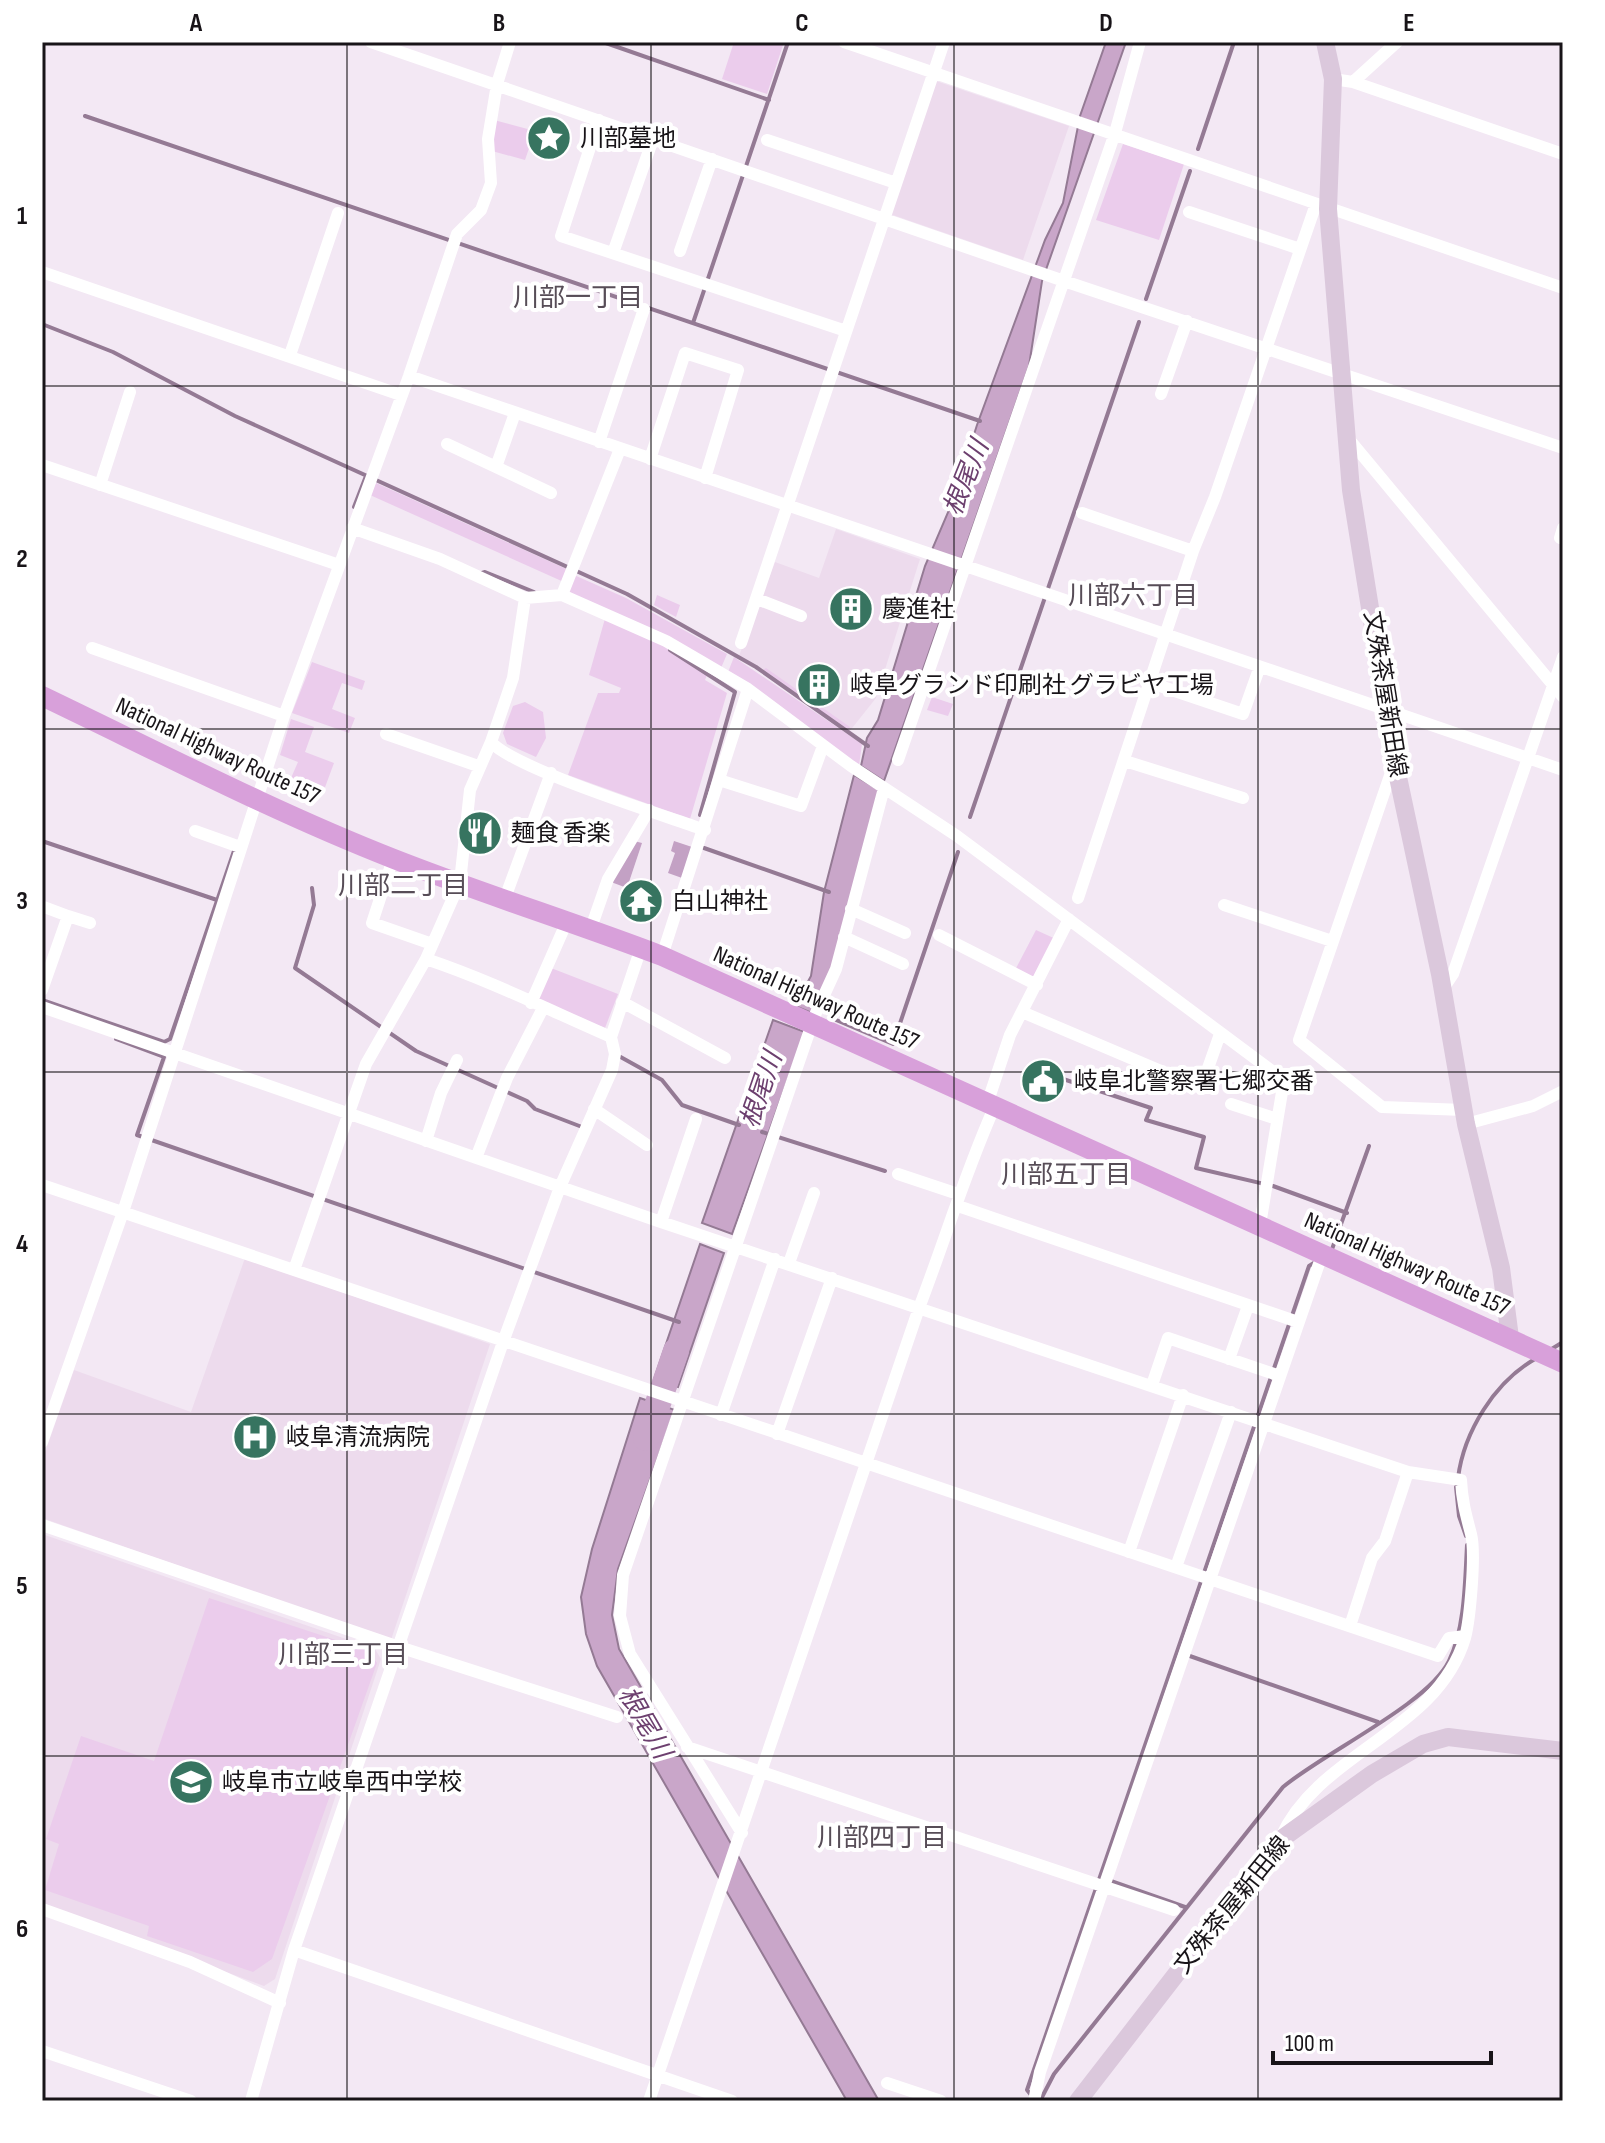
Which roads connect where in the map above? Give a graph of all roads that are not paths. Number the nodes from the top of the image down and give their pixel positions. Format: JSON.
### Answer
{"nodes":[{"id":1,"x":371,"y":42,"type":"edge"},
{"id":2,"x":510,"y":42,"type":"edge"},
{"id":3,"x":844,"y":42,"type":"edge"},
{"id":4,"x":944,"y":42,"type":"edge"},
{"id":5,"x":1140,"y":42,"type":"edge"},
{"id":6,"x":1325,"y":42,"type":"edge"},
{"id":7,"x":1397,"y":42,"type":"edge"},
{"id":8,"x":933,"y":73,"type":"junction"},
{"id":9,"x":1333,"y":79,"type":"junction"},
{"id":10,"x":1353,"y":82,"type":"junction"},
{"id":11,"x":497,"y":84,"type":"junction"},
{"id":12,"x":599,"y":120,"type":"junction"},
{"id":13,"x":1115,"y":133,"type":"junction"},
{"id":14,"x":653,"y":139,"type":"junction"},
{"id":15,"x":767,"y":140,"type":"dead end"},
{"id":16,"x":1563,"y":154,"type":"edge"},
{"id":17,"x":712,"y":159,"type":"junction"},
{"id":18,"x":896,"y":183,"type":"junction"},
{"id":19,"x":1322,"y":206,"type":"junction"},
{"id":20,"x":1189,"y":212,"type":"dead end"},
{"id":21,"x":338,"y":213,"type":"dead end"},
{"id":22,"x":885,"y":217,"type":"junction"},
{"id":23,"x":1300,"y":249,"type":"junction"},
{"id":24,"x":680,"y":251,"type":"dead end"},
{"id":25,"x":613,"y":253,"type":"junction"},
{"id":26,"x":42,"y":272,"type":"edge"},
{"id":27,"x":1064,"y":281,"type":"junction"},
{"id":28,"x":1563,"y":288,"type":"edge"},
{"id":29,"x":644,"y":309,"type":"dead end"},
{"id":30,"x":1187,"y":321,"type":"junction"},
{"id":31,"x":846,"y":331,"type":"junction"},
{"id":32,"x":1266,"y":346,"type":"junction"},
{"id":33,"x":290,"y":355,"type":"junction"},
{"id":34,"x":1341,"y":373,"type":"junction"},
{"id":35,"x":409,"y":376,"type":"junction"},
{"id":36,"x":130,"y":392,"type":"dead end"},
{"id":37,"x":1161,"y":394,"type":"dead end"},
{"id":38,"x":401,"y":395,"type":"junction"},
{"id":39,"x":515,"y":413,"type":"junction"},
{"id":40,"x":1347,"y":436,"type":"junction"},
{"id":41,"x":599,"y":442,"type":"junction"},
{"id":42,"x":447,"y":444,"type":"dead end"},
{"id":43,"x":1563,"y":448,"type":"edge"},
{"id":44,"x":620,"y":449,"type":"junction"},
{"id":45,"x":650,"y":459,"type":"junction"},
{"id":46,"x":42,"y":465,"type":"edge"},
{"id":47,"x":496,"y":467,"type":"junction"},
{"id":48,"x":705,"y":478,"type":"junction"},
{"id":49,"x":100,"y":485,"type":"junction"},
{"id":50,"x":551,"y":493,"type":"dead end"},
{"id":51,"x":787,"y":507,"type":"junction"},
{"id":52,"x":1082,"y":513,"type":"dead end"},
{"id":53,"x":352,"y":528,"type":"junction"},
{"id":54,"x":1193,"y":551,"type":"junction"},
{"id":55,"x":339,"y":565,"type":"junction"},
{"id":56,"x":963,"y":567,"type":"junction"},
{"id":57,"x":562,"y":595,"type":"junction"},
{"id":58,"x":525,"y":598,"type":"junction"},
{"id":59,"x":757,"y":599,"type":"junction"},
{"id":60,"x":801,"y":616,"type":"dead end"},
{"id":61,"x":1166,"y":637,"type":"junction"},
{"id":62,"x":741,"y":643,"type":"dead end"},
{"id":63,"x":92,"y":648,"type":"dead end"},
{"id":64,"x":1563,"y":657,"type":"edge"},
{"id":65,"x":1259,"y":669,"type":"junction"},
{"id":66,"x":1151,"y":683,"type":"junction"},
{"id":67,"x":1553,"y":686,"type":"junction"},
{"id":68,"x":748,"y":689,"type":"junction"},
{"id":69,"x":42,"y":696,"type":"edge"},
{"id":70,"x":1563,"y":697,"type":"edge"},
{"id":71,"x":1388,"y":711,"type":"junction"},
{"id":72,"x":284,"y":716,"type":"junction"},
{"id":73,"x":386,"y":734,"type":"dead end"},
{"id":74,"x":491,"y":742,"type":"junction"},
{"id":75,"x":823,"y":746,"type":"junction"},
{"id":76,"x":1527,"y":757,"type":"junction"},
{"id":77,"x":898,"y":760,"type":"dead end"},
{"id":78,"x":1125,"y":761,"type":"junction"},
{"id":79,"x":1395,"y":763,"type":"junction"},
{"id":80,"x":478,"y":766,"type":"junction"},
{"id":81,"x":1563,"y":770,"type":"edge"},
{"id":82,"x":551,"y":773,"type":"junction"},
{"id":83,"x":719,"y":780,"type":"junction"},
{"id":84,"x":884,"y":788,"type":"junction"},
{"id":85,"x":1243,"y":798,"type":"dead end"},
{"id":86,"x":257,"y":800,"type":"junction"},
{"id":87,"x":649,"y":810,"type":"junction"},
{"id":88,"x":705,"y":830,"type":"junction"},
{"id":89,"x":195,"y":831,"type":"dead end"},
{"id":90,"x":240,"y":847,"type":"junction"},
{"id":91,"x":393,"y":859,"type":"junction"},
{"id":92,"x":460,"y":882,"type":"junction"},
{"id":93,"x":505,"y":898,"type":"junction"},
{"id":94,"x":1078,"y":898,"type":"dead end"},
{"id":95,"x":1224,"y":905,"type":"dead end"},
{"id":96,"x":44,"y":907,"type":"dead end"},
{"id":97,"x":851,"y":909,"type":"junction"},
{"id":98,"x":68,"y":916,"type":"junction"},
{"id":99,"x":568,"y":919,"type":"junction"},
{"id":100,"x":1069,"y":919,"type":"junction"},
{"id":101,"x":90,"y":923,"type":"dead end"},
{"id":102,"x":591,"y":928,"type":"junction"},
{"id":103,"x":905,"y":933,"type":"dead end"},
{"id":104,"x":939,"y":935,"type":"dead end"},
{"id":105,"x":844,"y":937,"type":"junction"},
{"id":106,"x":1332,"y":941,"type":"junction"},
{"id":107,"x":432,"y":944,"type":"junction"},
{"id":108,"x":641,"y":948,"type":"junction"},
{"id":109,"x":662,"y":956,"type":"junction"},
{"id":110,"x":426,"y":959,"type":"junction"},
{"id":111,"x":903,"y":964,"type":"dead end"},
{"id":112,"x":1037,"y":985,"type":"junction"},
{"id":113,"x":1443,"y":989,"type":"junction"},
{"id":114,"x":42,"y":990,"type":"edge"},
{"id":115,"x":622,"y":1002,"type":"junction"},
{"id":116,"x":537,"y":1005,"type":"junction"},
{"id":117,"x":43,"y":1010,"type":"edge"},
{"id":118,"x":1022,"y":1012,"type":"junction"},
{"id":119,"x":800,"y":1019,"type":"junction"},
{"id":120,"x":1220,"y":1034,"type":"junction"},
{"id":121,"x":611,"y":1037,"type":"junction"},
{"id":122,"x":175,"y":1055,"type":"junction"},
{"id":123,"x":725,"y":1058,"type":"dead end"},
{"id":124,"x":457,"y":1060,"type":"dead end"},
{"id":125,"x":1563,"y":1091,"type":"edge"},
{"id":126,"x":1231,"y":1104,"type":"dead end"},
{"id":127,"x":991,"y":1106,"type":"junction"},
{"id":128,"x":594,"y":1109,"type":"junction"},
{"id":129,"x":348,"y":1113,"type":"junction"},
{"id":130,"x":1465,"y":1117,"type":"junction"},
{"id":131,"x":696,"y":1119,"type":"dead end"},
{"id":132,"x":1277,"y":1119,"type":"junction"},
{"id":133,"x":426,"y":1141,"type":"junction"},
{"id":134,"x":647,"y":1145,"type":"dead end"},
{"id":135,"x":476,"y":1158,"type":"junction"},
{"id":136,"x":898,"y":1174,"type":"dead end"},
{"id":137,"x":42,"y":1185,"type":"edge"},
{"id":138,"x":560,"y":1187,"type":"junction"},
{"id":139,"x":814,"y":1193,"type":"dead end"},
{"id":140,"x":958,"y":1200,"type":"junction"},
{"id":141,"x":123,"y":1212,"type":"junction"},
{"id":142,"x":661,"y":1222,"type":"junction"},
{"id":143,"x":1260,"y":1225,"type":"junction"},
{"id":144,"x":1326,"y":1257,"type":"junction"},
{"id":145,"x":775,"y":1259,"type":"junction"},
{"id":146,"x":789,"y":1263,"type":"junction"},
{"id":147,"x":294,"y":1270,"type":"junction"},
{"id":148,"x":832,"y":1278,"type":"junction"},
{"id":149,"x":1248,"y":1306,"type":"junction"},
{"id":150,"x":919,"y":1308,"type":"junction"},
{"id":151,"x":1298,"y":1322,"type":"junction"},
{"id":152,"x":1510,"y":1338,"type":"junction"},
{"id":153,"x":503,"y":1342,"type":"junction"},
{"id":154,"x":1550,"y":1357,"type":"edge"},
{"id":155,"x":1229,"y":1359,"type":"junction"},
{"id":156,"x":1280,"y":1376,"type":"junction"},
{"id":157,"x":1152,"y":1385,"type":"junction"},
{"id":158,"x":1183,"y":1395,"type":"junction"},
{"id":159,"x":679,"y":1401,"type":"junction"},
{"id":160,"x":1231,"y":1412,"type":"junction"},
{"id":161,"x":721,"y":1415,"type":"junction"},
{"id":162,"x":1263,"y":1423,"type":"junction"},
{"id":163,"x":777,"y":1434,"type":"junction"},
{"id":164,"x":42,"y":1442,"type":"edge"},
{"id":165,"x":868,"y":1465,"type":"junction"},
{"id":166,"x":1408,"y":1472,"type":"junction"},
{"id":167,"x":42,"y":1525,"type":"edge"},
{"id":168,"x":1129,"y":1552,"type":"junction"},
{"id":169,"x":1176,"y":1567,"type":"junction"},
{"id":170,"x":1210,"y":1578,"type":"junction"},
{"id":171,"x":1350,"y":1626,"type":"junction"},
{"id":172,"x":1465,"y":1636,"type":"junction"},
{"id":173,"x":399,"y":1647,"type":"junction"},
{"id":174,"x":617,"y":1717,"type":"dead end"},
{"id":175,"x":687,"y":1747,"type":"junction"},
{"id":176,"x":1563,"y":1751,"type":"edge"},
{"id":177,"x":763,"y":1772,"type":"junction"},
{"id":178,"x":740,"y":1837,"type":"junction"},
{"id":179,"x":1280,"y":1840,"type":"junction"},
{"id":180,"x":1105,"y":1887,"type":"junction"},
{"id":181,"x":42,"y":1909,"type":"edge"},
{"id":182,"x":1174,"y":1910,"type":"dead end"},
{"id":183,"x":294,"y":1950,"type":"junction"},
{"id":184,"x":280,"y":2003,"type":"junction"},
{"id":185,"x":42,"y":2051,"type":"edge"},
{"id":186,"x":658,"y":2076,"type":"junction"},
{"id":187,"x":887,"y":2083,"type":"dead end"},
{"id":188,"x":191,"y":2101,"type":"edge"},
{"id":189,"x":251,"y":2101,"type":"edge"},
{"id":190,"x":649,"y":2101,"type":"edge"},
{"id":191,"x":732,"y":2101,"type":"edge"},
{"id":192,"x":941,"y":2101,"type":"edge"},
{"id":193,"x":1032,"y":2101,"type":"edge"},
{"id":194,"x":1078,"y":2101,"type":"edge"}],
"edges":[{"from":1,"to":11,"type":"street"},
{"from":2,"to":11,"type":"street"},
{"from":3,"to":8,"type":"street"},
{"from":4,"to":8,"type":"street"},
{"from":5,"to":13,"type":"street"},
{"from":6,"to":9,"type":"main road","name":"文殊茶屋新田線"},
{"from":7,"to":10,"type":"street"},
{"from":8,"to":13,"type":"street"},
{"from":8,"to":18,"type":"street"},
{"from":9,"to":10,"type":"street"},
{"from":9,"to":19,"type":"main road","name":"文殊茶屋新田線"},
{"from":10,"to":16,"type":"street"},
{"from":11,"to":12,"type":"street"},
{"from":11,"to":35,"type":"street"},
{"from":12,"to":14,"type":"street"},
{"from":12,"to":25,"type":"street"},
{"from":13,"to":19,"type":"street"},
{"from":13,"to":27,"type":"street"},
{"from":14,"to":17,"type":"street"},
{"from":14,"to":25,"type":"street"},
{"from":15,"to":18,"type":"street"},
{"from":17,"to":22,"type":"street"},
{"from":17,"to":24,"type":"street"},
{"from":18,"to":22,"type":"street"},
{"from":19,"to":23,"type":"street"},
{"from":19,"to":28,"type":"street"},
{"from":19,"to":34,"type":"main road","name":"文殊茶屋新田線"},
{"from":20,"to":23,"type":"street"},
{"from":21,"to":33,"type":"street"},
{"from":22,"to":27,"type":"street"},
{"from":22,"to":31,"type":"street"},
{"from":23,"to":32,"type":"street"},
{"from":25,"to":31,"type":"street"},
{"from":26,"to":33,"type":"street"},
{"from":27,"to":30,"type":"street"},
{"from":27,"to":56,"type":"street"},
{"from":29,"to":41,"type":"street"},
{"from":30,"to":32,"type":"street"},
{"from":30,"to":37,"type":"street"},
{"from":31,"to":51,"type":"street"},
{"from":32,"to":34,"type":"street"},
{"from":32,"to":54,"type":"street"},
{"from":33,"to":38,"type":"street"},
{"from":34,"to":40,"type":"main road","name":"文殊茶屋新田線"},
{"from":34,"to":43,"type":"street"},
{"from":35,"to":38,"type":"street"},
{"from":35,"to":39,"type":"street"},
{"from":36,"to":49,"type":"street"},
{"from":38,"to":53,"type":"street"},
{"from":39,"to":41,"type":"street"},
{"from":39,"to":47,"type":"street"},
{"from":40,"to":67,"type":"street"},
{"from":40,"to":71,"type":"main road","name":"文殊茶屋新田線"},
{"from":41,"to":44,"type":"street"},
{"from":42,"to":47,"type":"street"},
{"from":44,"to":45,"type":"street"},
{"from":44,"to":57,"type":"street"},
{"from":45,"to":48,"type":"street"},
{"from":45,"to":48,"type":"street"},
{"from":46,"to":49,"type":"street"},
{"from":47,"to":50,"type":"street"},
{"from":48,"to":51,"type":"street"},
{"from":49,"to":55,"type":"street"},
{"from":51,"to":56,"type":"street"},
{"from":51,"to":59,"type":"street"},
{"from":52,"to":54,"type":"street"},
{"from":53,"to":55,"type":"street"},
{"from":53,"to":58,"type":"street"},
{"from":54,"to":61,"type":"street"},
{"from":55,"to":72,"type":"street"},
{"from":56,"to":61,"type":"street"},
{"from":56,"to":77,"type":"street"},
{"from":57,"to":58,"type":"street"},
{"from":57,"to":68,"type":"street"},
{"from":58,"to":74,"type":"street"},
{"from":59,"to":60,"type":"street"},
{"from":59,"to":62,"type":"street"},
{"from":61,"to":65,"type":"street"},
{"from":61,"to":66,"type":"street"},
{"from":63,"to":72,"type":"street"},
{"from":64,"to":67,"type":"street"},
{"from":65,"to":66,"type":"street"},
{"from":65,"to":71,"type":"street"},
{"from":66,"to":78,"type":"street"},
{"from":67,"to":70,"type":"street"},
{"from":67,"to":76,"type":"street"},
{"from":68,"to":75,"type":"street"},
{"from":68,"to":83,"type":"street"},
{"from":69,"to":86,"type":"highway","name":"National Highway Route 157"},
{"from":71,"to":76,"type":"street"},
{"from":71,"to":79,"type":"main road","name":"文殊茶屋新田線"},
{"from":72,"to":86,"type":"street"},
{"from":73,"to":80,"type":"street"},
{"from":74,"to":80,"type":"street"},
{"from":74,"to":82,"type":"street"},
{"from":75,"to":83,"type":"street"},
{"from":75,"to":84,"type":"street"},
{"from":76,"to":81,"type":"street"},
{"from":76,"to":113,"type":"street"},
{"from":78,"to":85,"type":"street"},
{"from":78,"to":94,"type":"street"},
{"from":79,"to":106,"type":"street"},
{"from":79,"to":113,"type":"main road","name":"文殊茶屋新田線"},
{"from":80,"to":92,"type":"street"},
{"from":82,"to":87,"type":"street"},
{"from":82,"to":93,"type":"street"},
{"from":83,"to":88,"type":"street"},
{"from":84,"to":97,"type":"street"},
{"from":84,"to":100,"type":"street"},
{"from":86,"to":90,"type":"street"},
{"from":86,"to":91,"type":"highway","name":"National Highway Route 157"},
{"from":87,"to":88,"type":"street"},
{"from":87,"to":102,"type":"street"},
{"from":88,"to":109,"type":"street"},
{"from":89,"to":90,"type":"street"},
{"from":90,"to":122,"type":"street"},
{"from":91,"to":92,"type":"highway","name":"National Highway Route 157"},
{"from":91,"to":107,"type":"street"},
{"from":92,"to":93,"type":"highway","name":"National Highway Route 157"},
{"from":92,"to":107,"type":"street"},
{"from":93,"to":99,"type":"highway","name":"National Highway Route 157"},
{"from":95,"to":106,"type":"street"},
{"from":96,"to":98,"type":"street"},
{"from":97,"to":103,"type":"street"},
{"from":97,"to":105,"type":"street"},
{"from":98,"to":101,"type":"street"},
{"from":98,"to":114,"type":"street"},
{"from":99,"to":102,"type":"highway","name":"National Highway Route 157"},
{"from":99,"to":116,"type":"street"},
{"from":100,"to":112,"type":"street"},
{"from":100,"to":120,"type":"street"},
{"from":102,"to":108,"type":"highway","name":"National Highway Route 157"},
{"from":104,"to":112,"type":"street"},
{"from":105,"to":111,"type":"street"},
{"from":105,"to":119,"type":"street"},
{"from":106,"to":130,"type":"street"},
{"from":107,"to":110,"type":"street"},
{"from":108,"to":109,"type":"highway","name":"National Highway Route 157"},
{"from":108,"to":115,"type":"street"},
{"from":109,"to":119,"type":"highway","name":"National Highway Route 157"},
{"from":110,"to":116,"type":"street"},
{"from":110,"to":129,"type":"street"},
{"from":112,"to":118,"type":"street"},
{"from":113,"to":130,"type":"main road","name":"文殊茶屋新田線"},
{"from":115,"to":121,"type":"street"},
{"from":115,"to":123,"type":"street"},
{"from":116,"to":121,"type":"street"},
{"from":116,"to":135,"type":"street"},
{"from":117,"to":122,"type":"street"},
{"from":118,"to":120,"type":"street"},
{"from":118,"to":127,"type":"street"},
{"from":119,"to":127,"type":"highway","name":"National Highway Route 157"},
{"from":119,"to":159,"type":"street"},
{"from":120,"to":132,"type":"street"},
{"from":121,"to":128,"type":"street"},
{"from":122,"to":129,"type":"street"},
{"from":122,"to":141,"type":"street"},
{"from":124,"to":133,"type":"street"},
{"from":125,"to":130,"type":"street"},
{"from":126,"to":132,"type":"street"},
{"from":127,"to":140,"type":"street"},
{"from":127,"to":143,"type":"highway","name":"National Highway Route 157"},
{"from":128,"to":134,"type":"street"},
{"from":128,"to":138,"type":"street"},
{"from":129,"to":133,"type":"street"},
{"from":129,"to":147,"type":"street"},
{"from":130,"to":152,"type":"main road","name":"文殊茶屋新田線"},
{"from":131,"to":142,"type":"street"},
{"from":132,"to":143,"type":"street"},
{"from":133,"to":135,"type":"street"},
{"from":135,"to":138,"type":"street"},
{"from":136,"to":140,"type":"street"},
{"from":137,"to":141,"type":"street"},
{"from":138,"to":142,"type":"street"},
{"from":138,"to":153,"type":"street"},
{"from":139,"to":146,"type":"street"},
{"from":140,"to":149,"type":"street"},
{"from":140,"to":150,"type":"street"},
{"from":141,"to":147,"type":"street"},
{"from":141,"to":164,"type":"street"},
{"from":142,"to":145,"type":"street"},
{"from":143,"to":144,"type":"highway","name":"National Highway Route 157"},
{"from":144,"to":151,"type":"street"},
{"from":144,"to":152,"type":"highway","name":"National Highway Route 157"},
{"from":145,"to":146,"type":"street"},
{"from":145,"to":161,"type":"street"},
{"from":146,"to":148,"type":"street"},
{"from":147,"to":153,"type":"street"},
{"from":148,"to":150,"type":"street"},
{"from":148,"to":163,"type":"street"},
{"from":149,"to":151,"type":"street"},
{"from":149,"to":155,"type":"street"},
{"from":150,"to":157,"type":"street"},
{"from":150,"to":165,"type":"street"},
{"from":151,"to":156,"type":"street"},
{"from":152,"to":154,"type":"highway","name":"National Highway Route 157"},
{"from":153,"to":159,"type":"street"},
{"from":153,"to":173,"type":"street"},
{"from":155,"to":156,"type":"street"},
{"from":155,"to":157,"type":"street"},
{"from":156,"to":162,"type":"street"},
{"from":157,"to":158,"type":"street"},
{"from":158,"to":160,"type":"street"},
{"from":158,"to":168,"type":"street"},
{"from":159,"to":161,"type":"street"},
{"from":159,"to":175,"type":"street"},
{"from":160,"to":162,"type":"street"},
{"from":160,"to":169,"type":"street"},
{"from":161,"to":163,"type":"street"},
{"from":162,"to":166,"type":"street"},
{"from":162,"to":170,"type":"street"},
{"from":163,"to":165,"type":"street"},
{"from":165,"to":168,"type":"street"},
{"from":165,"to":177,"type":"street"},
{"from":166,"to":171,"type":"street"},
{"from":166,"to":172,"type":"street"},
{"from":167,"to":173,"type":"street"},
{"from":168,"to":169,"type":"street"},
{"from":169,"to":170,"type":"street"},
{"from":170,"to":171,"type":"street"},
{"from":170,"to":180,"type":"street"},
{"from":171,"to":172,"type":"street"},
{"from":172,"to":179,"type":"street"},
{"from":173,"to":174,"type":"street"},
{"from":173,"to":183,"type":"street"},
{"from":175,"to":177,"type":"street"},
{"from":175,"to":178,"type":"street"},
{"from":176,"to":179,"type":"main road","name":"文殊茶屋新田線"},
{"from":177,"to":178,"type":"street"},
{"from":177,"to":180,"type":"street"},
{"from":178,"to":186,"type":"street"},
{"from":179,"to":194,"type":"main road","name":"文殊茶屋新田線"},
{"from":180,"to":182,"type":"street"},
{"from":180,"to":193,"type":"street"},
{"from":181,"to":184,"type":"street"},
{"from":183,"to":184,"type":"street"},
{"from":183,"to":186,"type":"street"},
{"from":184,"to":189,"type":"street"},
{"from":185,"to":188,"type":"street"},
{"from":186,"to":190,"type":"street"},
{"from":186,"to":191,"type":"street"},
{"from":187,"to":192,"type":"street"}]}
